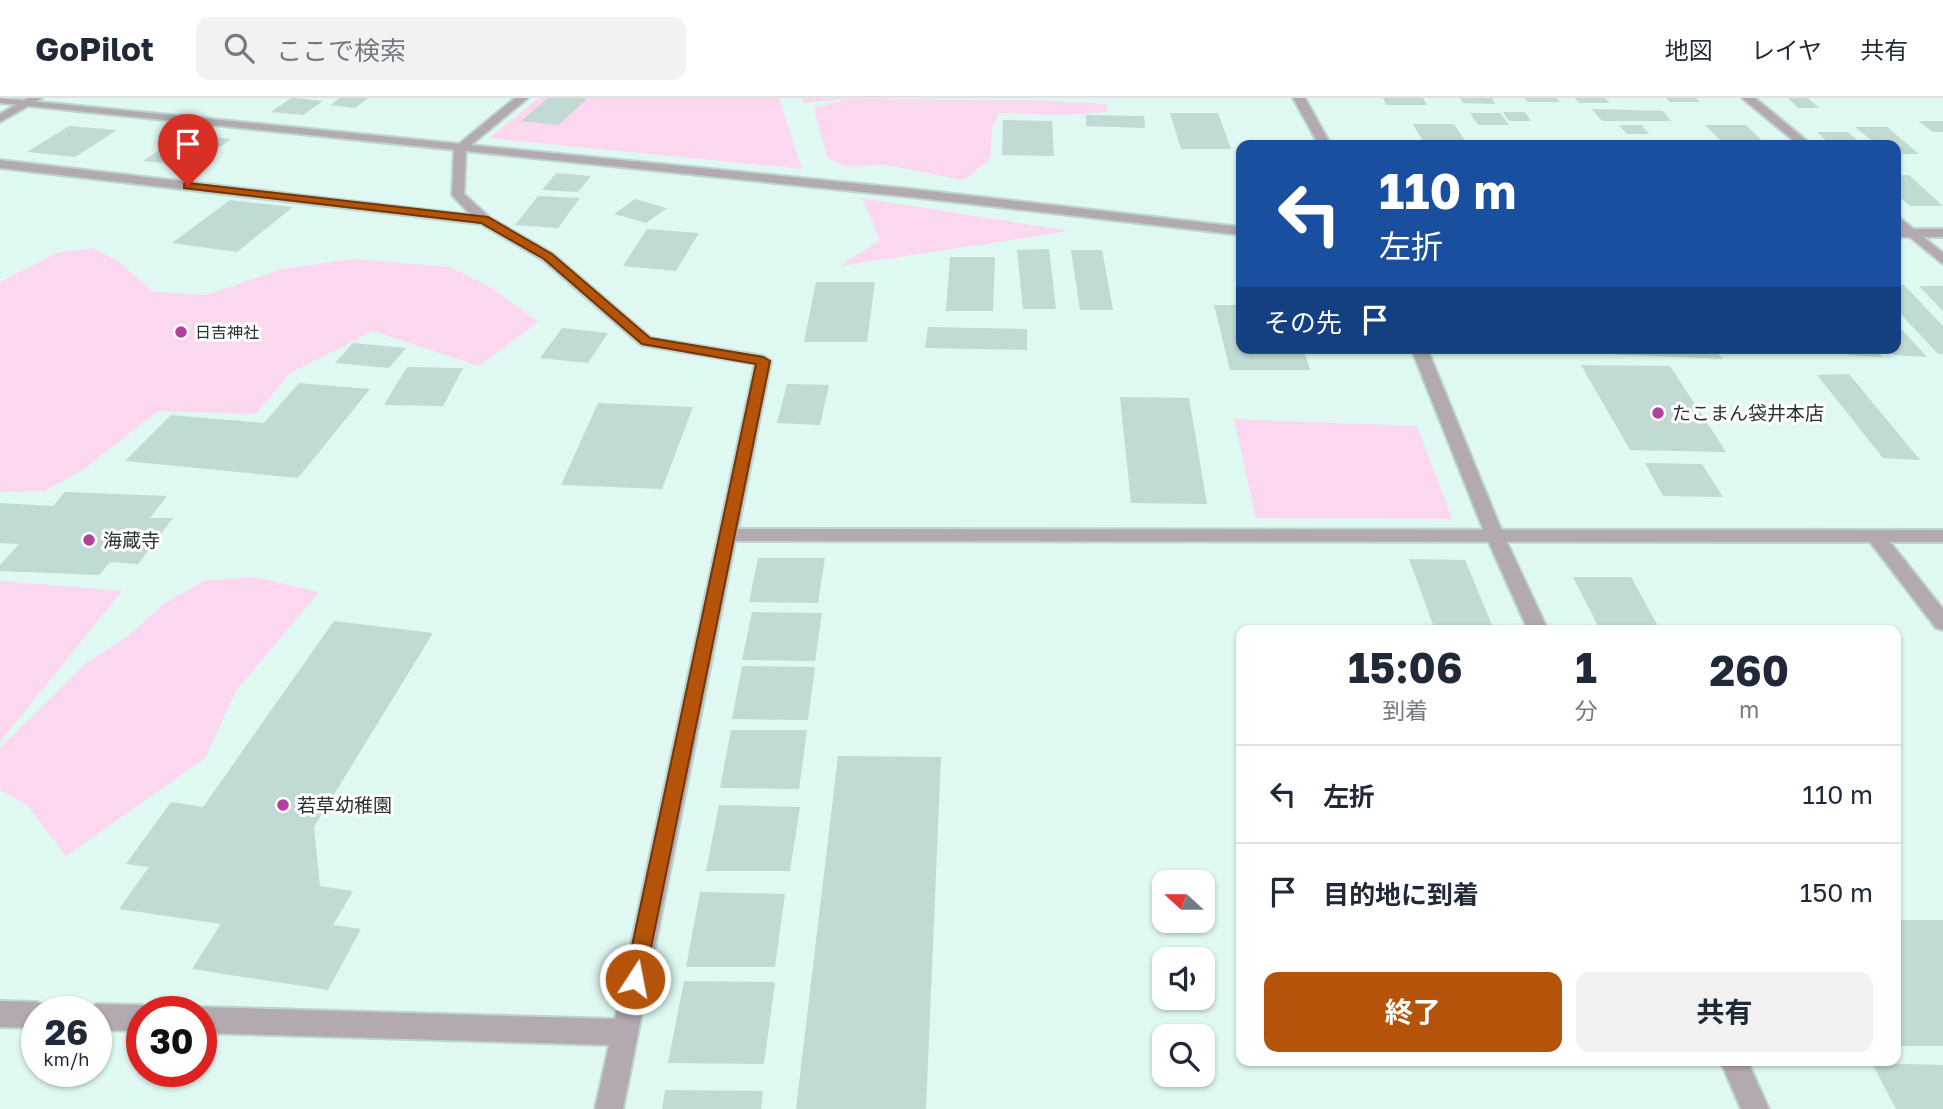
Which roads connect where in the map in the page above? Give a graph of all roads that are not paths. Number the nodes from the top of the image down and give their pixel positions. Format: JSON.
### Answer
{"nodes":[{"id":1,"x":522,"y":98,"type":"edge"},
{"id":2,"x":1299,"y":98,"type":"edge"},
{"id":3,"x":1748,"y":98,"type":"edge"},
{"id":4,"x":0,"y":100,"type":"edge"},
{"id":5,"x":31,"y":101,"type":"edge"},
{"id":6,"x":0,"y":118,"type":"edge"},
{"id":7,"x":1322,"y":140,"type":"edge"},
{"id":8,"x":1800,"y":140,"type":"edge"},
{"id":9,"x":460,"y":148,"type":"junction"},
{"id":10,"x":0,"y":164,"type":"edge"},
{"id":11,"x":484,"y":220,"type":"junction"},
{"id":12,"x":1901,"y":223,"type":"edge"},
{"id":13,"x":1236,"y":230,"type":"edge"},
{"id":14,"x":1901,"y":233,"type":"edge"},
{"id":15,"x":1914,"y":233,"type":"junction"},
{"id":16,"x":1943,"y":233,"type":"edge"},
{"id":17,"x":1943,"y":260,"type":"edge"},
{"id":18,"x":1421,"y":354,"type":"edge"},
{"id":19,"x":1494,"y":534,"type":"junction"},
{"id":20,"x":726,"y":535,"type":"junction"},
{"id":21,"x":1874,"y":535,"type":"junction"},
{"id":22,"x":1943,"y":536,"type":"edge"},
{"id":23,"x":1943,"y":623,"type":"edge"},
{"id":24,"x":1536,"y":625,"type":"edge"},
{"id":25,"x":0,"y":1014,"type":"edge"},
{"id":26,"x":21,"y":1015,"type":"edge"},
{"id":27,"x":217,"y":1020,"type":"edge"},
{"id":28,"x":625,"y":1031,"type":"junction"},
{"id":29,"x":1736,"y":1066,"type":"edge"},
{"id":30,"x":609,"y":1109,"type":"edge"},
{"id":31,"x":1755,"y":1109,"type":"edge"}],
"edges":[{"from":1,"to":9,"type":"street"},
{"from":2,"to":7,"type":"street"},
{"from":3,"to":8,"type":"street"},
{"from":4,"to":5,"type":"street"},
{"from":5,"to":6,"type":"street"},
{"from":5,"to":9,"type":"street"},
{"from":9,"to":11,"type":"street"},
{"from":9,"to":13,"type":"street"},
{"from":10,"to":11,"type":"street"},
{"from":11,"to":20,"type":"street"},
{"from":12,"to":15,"type":"street"},
{"from":14,"to":15,"type":"street"},
{"from":15,"to":16,"type":"street"},
{"from":15,"to":17,"type":"street"},
{"from":18,"to":19,"type":"street"},
{"from":19,"to":20,"type":"street"},
{"from":19,"to":21,"type":"street"},
{"from":19,"to":24,"type":"street"},
{"from":20,"to":28,"type":"street"},
{"from":21,"to":22,"type":"street"},
{"from":21,"to":23,"type":"street"},
{"from":25,"to":26,"type":"street"},
{"from":27,"to":28,"type":"street"},
{"from":28,"to":30,"type":"street"},
{"from":29,"to":31,"type":"street"}]}
